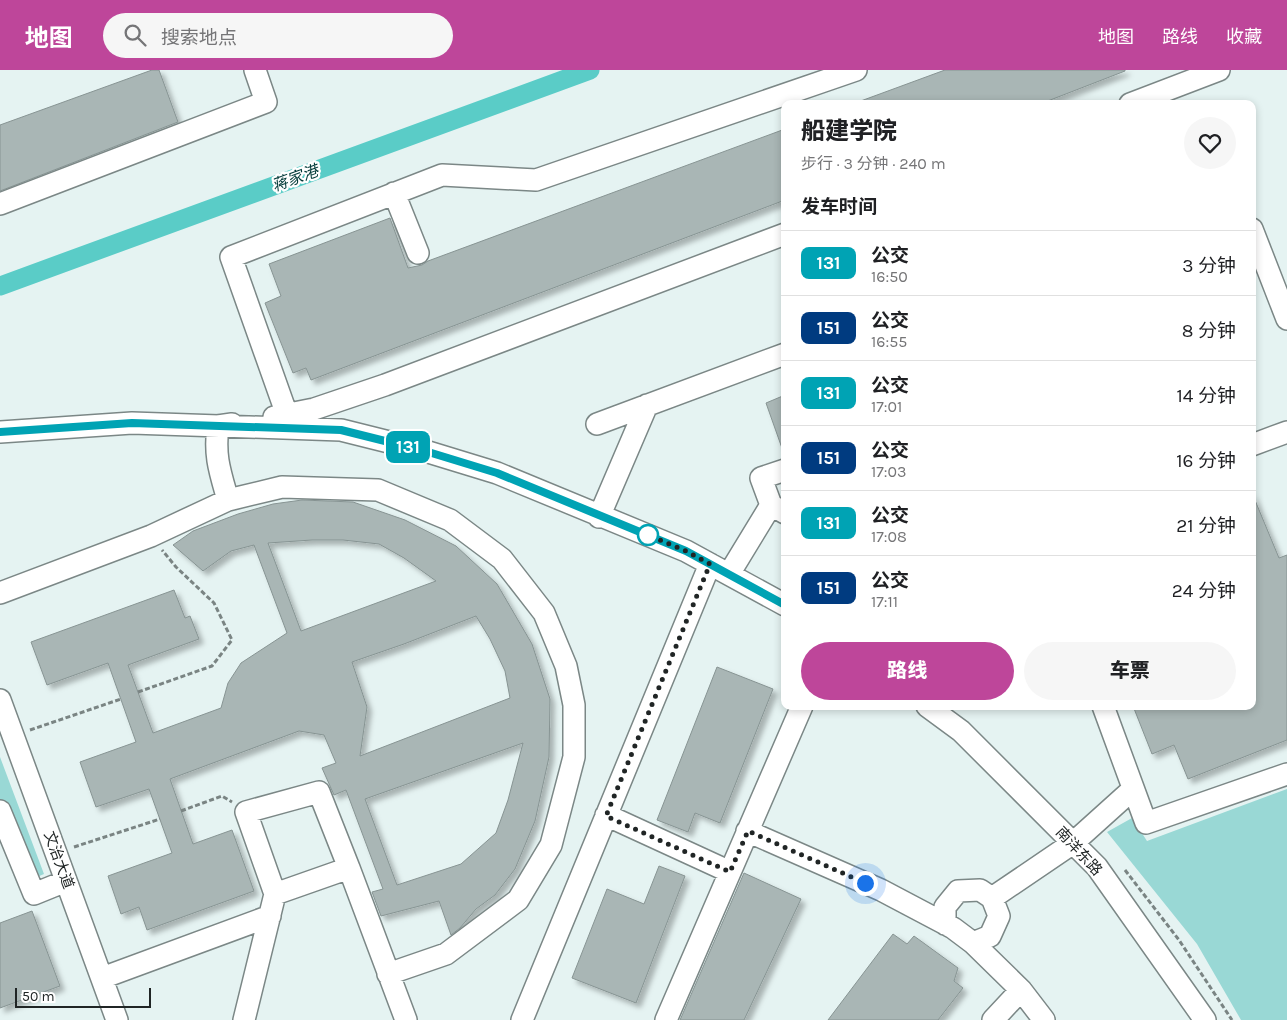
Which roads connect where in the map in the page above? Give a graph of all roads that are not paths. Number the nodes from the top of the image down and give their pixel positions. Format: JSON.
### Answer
{"nodes":[{"id":1,"x":255,"y":70,"type":"edge"},
{"id":2,"x":856,"y":70,"type":"edge"},
{"id":3,"x":1219,"y":70,"type":"edge"},
{"id":4,"x":1183,"y":76,"type":"edge"},
{"id":5,"x":1138,"y":100,"type":"edge"},
{"id":6,"x":394,"y":193,"type":"junction"},
{"id":7,"x":0,"y":204,"type":"edge"},
{"id":8,"x":781,"y":236,"type":"edge"},
{"id":9,"x":1256,"y":239,"type":"edge"},
{"id":10,"x":418,"y":253,"type":"dead end"},
{"id":11,"x":1287,"y":319,"type":"edge"},
{"id":12,"x":781,"y":355,"type":"edge"},
{"id":13,"x":647,"y":405,"type":"junction"},
{"id":14,"x":287,"y":415,"type":"junction"},
{"id":15,"x":597,"y":424,"type":"dead end"},
{"id":16,"x":218,"y":426,"type":"junction"},
{"id":17,"x":0,"y":432,"type":"edge"},
{"id":18,"x":1287,"y":432,"type":"edge"},
{"id":19,"x":1256,"y":444,"type":"edge"},
{"id":20,"x":781,"y":471,"type":"edge"},
{"id":21,"x":228,"y":500,"type":"junction"},
{"id":22,"x":778,"y":509,"type":"edge"},
{"id":23,"x":599,"y":516,"type":"junction"},
{"id":24,"x":710,"y":564,"type":"junction"},
{"id":25,"x":729,"y":574,"type":"junction"},
{"id":26,"x":0,"y":593,"type":"edge"},
{"id":27,"x":781,"y":603,"type":"edge"},
{"id":28,"x":0,"y":700,"type":"edge"},
{"id":29,"x":800,"y":710,"type":"edge"},
{"id":30,"x":932,"y":710,"type":"edge"},
{"id":31,"x":1104,"y":710,"type":"edge"},
{"id":32,"x":7,"y":738,"type":"edge"},
{"id":33,"x":1287,"y":774,"type":"edge"},
{"id":34,"x":1133,"y":789,"type":"junction"},
{"id":35,"x":0,"y":811,"type":"edge"},
{"id":36,"x":606,"y":816,"type":"junction"},
{"id":37,"x":748,"y":831,"type":"junction"},
{"id":38,"x":1073,"y":844,"type":"junction"},
{"id":39,"x":349,"y":868,"type":"junction"},
{"id":40,"x":730,"y":872,"type":"junction"},
{"id":41,"x":66,"y":881,"type":"junction"},
{"id":42,"x":275,"y":894,"type":"junction"},
{"id":43,"x":992,"y":898,"type":"junction"},
{"id":44,"x":270,"y":916,"type":"junction"},
{"id":45,"x":945,"y":924,"type":"junction"},
{"id":46,"x":973,"y":943,"type":"junction"},
{"id":47,"x":388,"y":974,"type":"junction"},
{"id":48,"x":102,"y":978,"type":"junction"},
{"id":49,"x":1021,"y":990,"type":"junction"},
{"id":50,"x":118,"y":1020,"type":"edge"},
{"id":51,"x":244,"y":1020,"type":"edge"},
{"id":52,"x":406,"y":1020,"type":"edge"},
{"id":53,"x":522,"y":1020,"type":"edge"},
{"id":54,"x":666,"y":1020,"type":"edge"},
{"id":55,"x":993,"y":1020,"type":"edge"},
{"id":56,"x":1044,"y":1020,"type":"edge"},
{"id":57,"x":1205,"y":1020,"type":"edge"}],
"edges":[{"from":1,"to":7,"type":"lane"},
{"from":2,"to":6,"type":"lane"},
{"from":3,"to":4,"type":"lane"},
{"from":4,"to":5,"type":"lane"},
{"from":6,"to":10,"type":"lane"},
{"from":6,"to":14,"type":"lane"},
{"from":8,"to":14,"type":"lane"},
{"from":9,"to":11,"type":"lane"},
{"from":12,"to":13,"type":"lane"},
{"from":13,"to":15,"type":"lane"},
{"from":13,"to":23,"type":"lane"},
{"from":14,"to":16,"type":"lane"},
{"from":16,"to":17,"type":"lane"},
{"from":16,"to":21,"type":"lane"},
{"from":16,"to":23,"type":"lane"},
{"from":18,"to":19,"type":"lane"},
{"from":20,"to":22,"type":"lane"},
{"from":21,"to":26,"type":"lane"},
{"from":21,"to":47,"type":"lane"},
{"from":22,"to":25,"type":"lane"},
{"from":23,"to":24,"type":"lane"},
{"from":24,"to":25,"type":"lane"},
{"from":24,"to":36,"type":"lane"},
{"from":25,"to":27,"type":"lane"},
{"from":28,"to":32,"type":"lane","name":"文治大道"},
{"from":29,"to":37,"type":"lane"},
{"from":30,"to":38,"type":"lane","name":"南洋东路"},
{"from":31,"to":34,"type":"lane"},
{"from":32,"to":41,"type":"lane","name":"文治大道"},
{"from":33,"to":34,"type":"lane"},
{"from":34,"to":38,"type":"lane"},
{"from":35,"to":41,"type":"lane"},
{"from":36,"to":40,"type":"lane"},
{"from":36,"to":53,"type":"lane"},
{"from":37,"to":40,"type":"lane"},
{"from":37,"to":45,"type":"lane"},
{"from":38,"to":43,"type":"lane"},
{"from":38,"to":57,"type":"lane","name":"南洋东路"},
{"from":39,"to":42,"type":"lane"},
{"from":39,"to":42,"type":"lane"},
{"from":39,"to":47,"type":"lane"},
{"from":40,"to":54,"type":"lane"},
{"from":41,"to":48,"type":"lane","name":"文治大道"},
{"from":42,"to":44,"type":"lane"},
{"from":43,"to":45,"type":"lane"},
{"from":43,"to":46,"type":"lane"},
{"from":44,"to":48,"type":"lane"},
{"from":44,"to":51,"type":"lane"},
{"from":45,"to":46,"type":"lane"},
{"from":46,"to":49,"type":"lane"},
{"from":47,"to":52,"type":"lane"},
{"from":48,"to":50,"type":"lane","name":"文治大道"},
{"from":49,"to":55,"type":"lane"},
{"from":49,"to":56,"type":"lane"}]}
